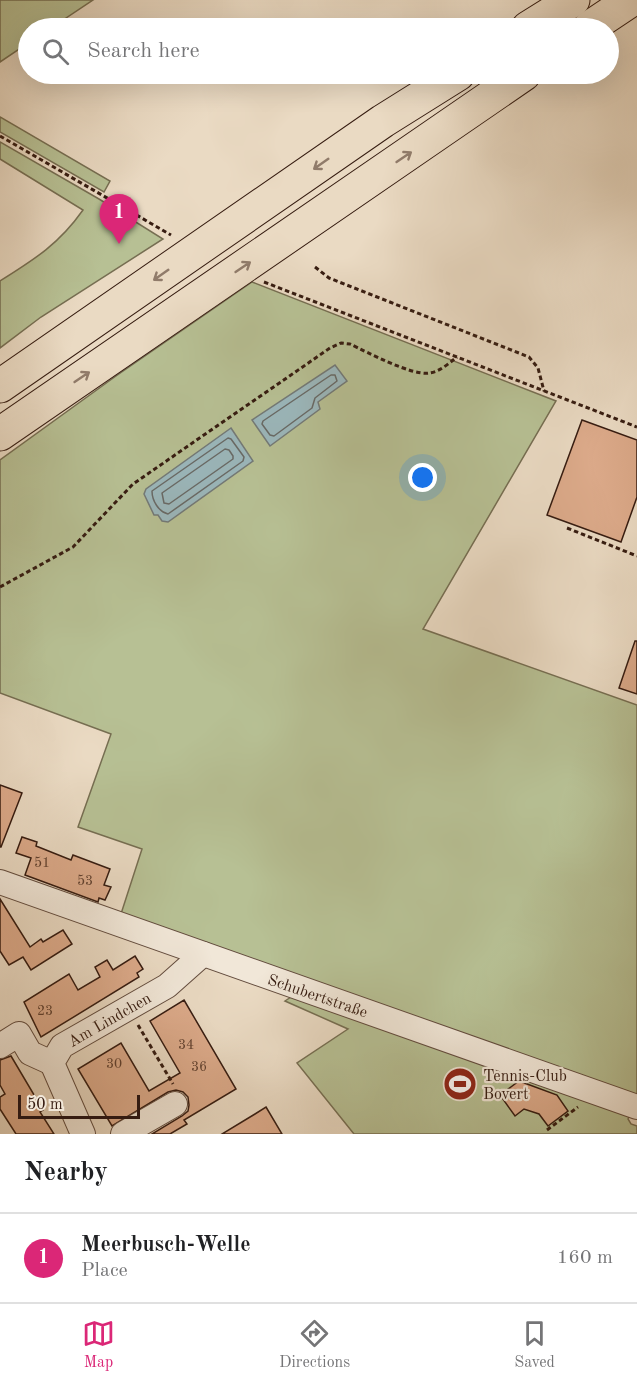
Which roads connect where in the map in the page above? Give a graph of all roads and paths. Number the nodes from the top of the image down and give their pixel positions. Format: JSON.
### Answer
{"nodes":[{"id":1,"x":573,"y":0,"type":"edge"},
{"id":2,"x":631,"y":0,"type":"edge"},
{"id":3,"x":544,"y":18,"type":"edge"},
{"id":4,"x":605,"y":18,"type":"edge"},
{"id":5,"x":442,"y":84,"type":"edge"},
{"id":6,"x":509,"y":84,"type":"edge"},
{"id":7,"x":0,"y":136,"type":"edge"},
{"id":8,"x":171,"y":235,"type":"dead end"},
{"id":9,"x":315,"y":267,"type":"dead end"},
{"id":10,"x":263,"y":282,"type":"dead end"},
{"id":11,"x":457,"y":357,"type":"junction"},
{"id":12,"x":0,"y":386,"type":"edge"},
{"id":13,"x":544,"y":391,"type":"junction"},
{"id":14,"x":637,"y":427,"type":"edge"},
{"id":15,"x":0,"y":434,"type":"edge"},
{"id":16,"x":567,"y":528,"type":"dead end"},
{"id":17,"x":637,"y":556,"type":"edge"},
{"id":18,"x":0,"y":587,"type":"edge"},
{"id":19,"x":0,"y":882,"type":"edge"},
{"id":20,"x":203,"y":954,"type":"junction"},
{"id":21,"x":128,"y":1008,"type":"junction"},
{"id":22,"x":0,"y":1046,"type":"edge"},
{"id":23,"x":0,"y":1056,"type":"edge"},
{"id":24,"x":41,"y":1058,"type":"junction"},
{"id":25,"x":593,"y":1091,"type":"junction"},
{"id":26,"x":175,"y":1104,"type":"joint"},
{"id":27,"x":637,"y":1107,"type":"edge"},
{"id":28,"x":547,"y":1130,"type":"dead end"},
{"id":29,"x":83,"y":1134,"type":"edge"},
{"id":30,"x":123,"y":1134,"type":"edge"}],
"edges":[{"from":1,"to":3,"type":"highway"},
{"from":2,"to":4,"type":"highway"},
{"from":5,"to":12,"type":"highway","one_way":true},
{"from":15,"to":6,"type":"highway","one_way":true},
{"from":7,"to":8,"type":"path"},
{"from":9,"to":13,"type":"path"},
{"from":10,"to":11,"type":"path"},
{"from":11,"to":13,"type":"path"},
{"from":11,"to":18,"type":"path"},
{"from":13,"to":14,"type":"path"},
{"from":16,"to":17,"type":"path"},
{"from":19,"to":20,"type":"street","name":"Schubertstraße"},
{"from":20,"to":21,"type":"street","name":"Am Lindchen"},
{"from":20,"to":25,"type":"street","name":"Schubertstraße"},
{"from":21,"to":24,"type":"street","name":"Am Lindchen"},
{"from":21,"to":26,"type":"path"},
{"from":22,"to":24,"type":"street"},
{"from":23,"to":24,"type":"street"},
{"from":24,"to":29,"type":"street"},
{"from":25,"to":27,"type":"street","name":"Schubertstraße"},
{"from":25,"to":28,"type":"path"},
{"from":26,"to":30,"type":"street"}]}
